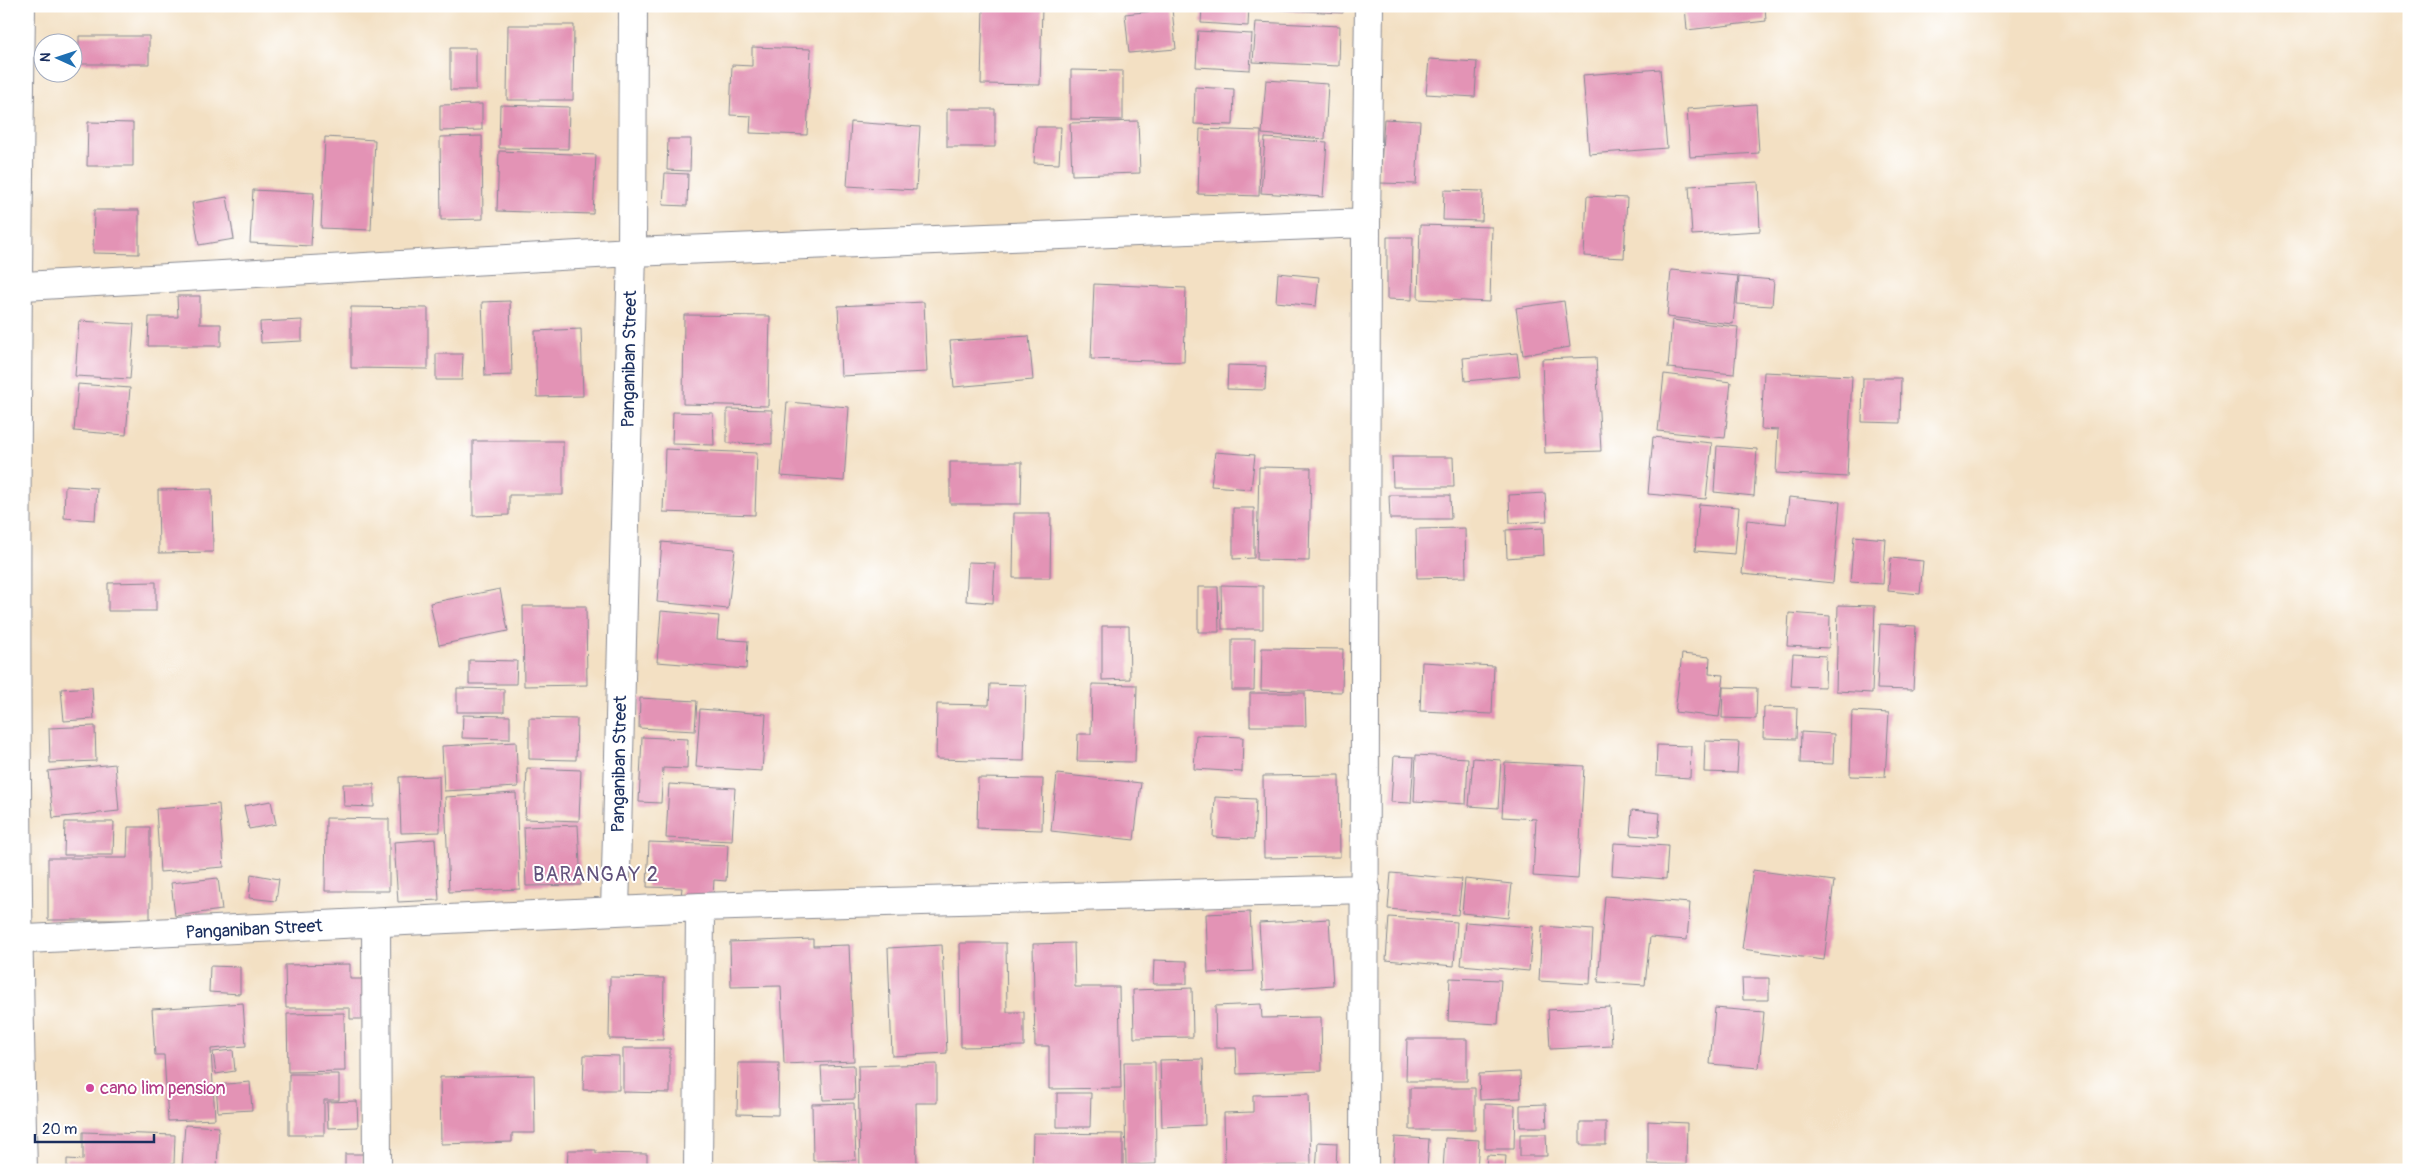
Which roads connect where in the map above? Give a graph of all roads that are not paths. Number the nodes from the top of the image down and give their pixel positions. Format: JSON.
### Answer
{"nodes":[{"id":1,"x":21,"y":6,"type":"edge"},
{"id":2,"x":633,"y":6,"type":"edge"},
{"id":3,"x":1369,"y":6,"type":"edge"},
{"id":4,"x":1366,"y":223,"type":"junction"},
{"id":5,"x":632,"y":252,"type":"junction"},
{"id":6,"x":12,"y":287,"type":"edge"},
{"id":7,"x":1366,"y":889,"type":"junction"},
{"id":8,"x":700,"y":907,"type":"junction"},
{"id":9,"x":615,"y":911,"type":"junction"},
{"id":10,"x":376,"y":923,"type":"junction"},
{"id":11,"x":12,"y":940,"type":"edge"},
{"id":12,"x":23,"y":1170,"type":"edge"},
{"id":13,"x":377,"y":1170,"type":"edge"},
{"id":14,"x":698,"y":1170,"type":"edge"},
{"id":15,"x":1364,"y":1170,"type":"edge"}],
"edges":[{"from":1,"to":6,"type":"street"},
{"from":2,"to":5,"type":"street","name":"Panganiban Street"},
{"from":3,"to":4,"type":"street"},
{"from":4,"to":5,"type":"street"},
{"from":4,"to":7,"type":"street"},
{"from":5,"to":6,"type":"street"},
{"from":5,"to":9,"type":"street","name":"Panganiban Street"},
{"from":6,"to":11,"type":"street"},
{"from":7,"to":8,"type":"street"},
{"from":7,"to":15,"type":"street"},
{"from":8,"to":9,"type":"street"},
{"from":8,"to":14,"type":"street"},
{"from":9,"to":10,"type":"street","name":"Panganiban Street"},
{"from":10,"to":11,"type":"street","name":"Panganiban Street"},
{"from":10,"to":13,"type":"street"},
{"from":11,"to":12,"type":"street"}]}
